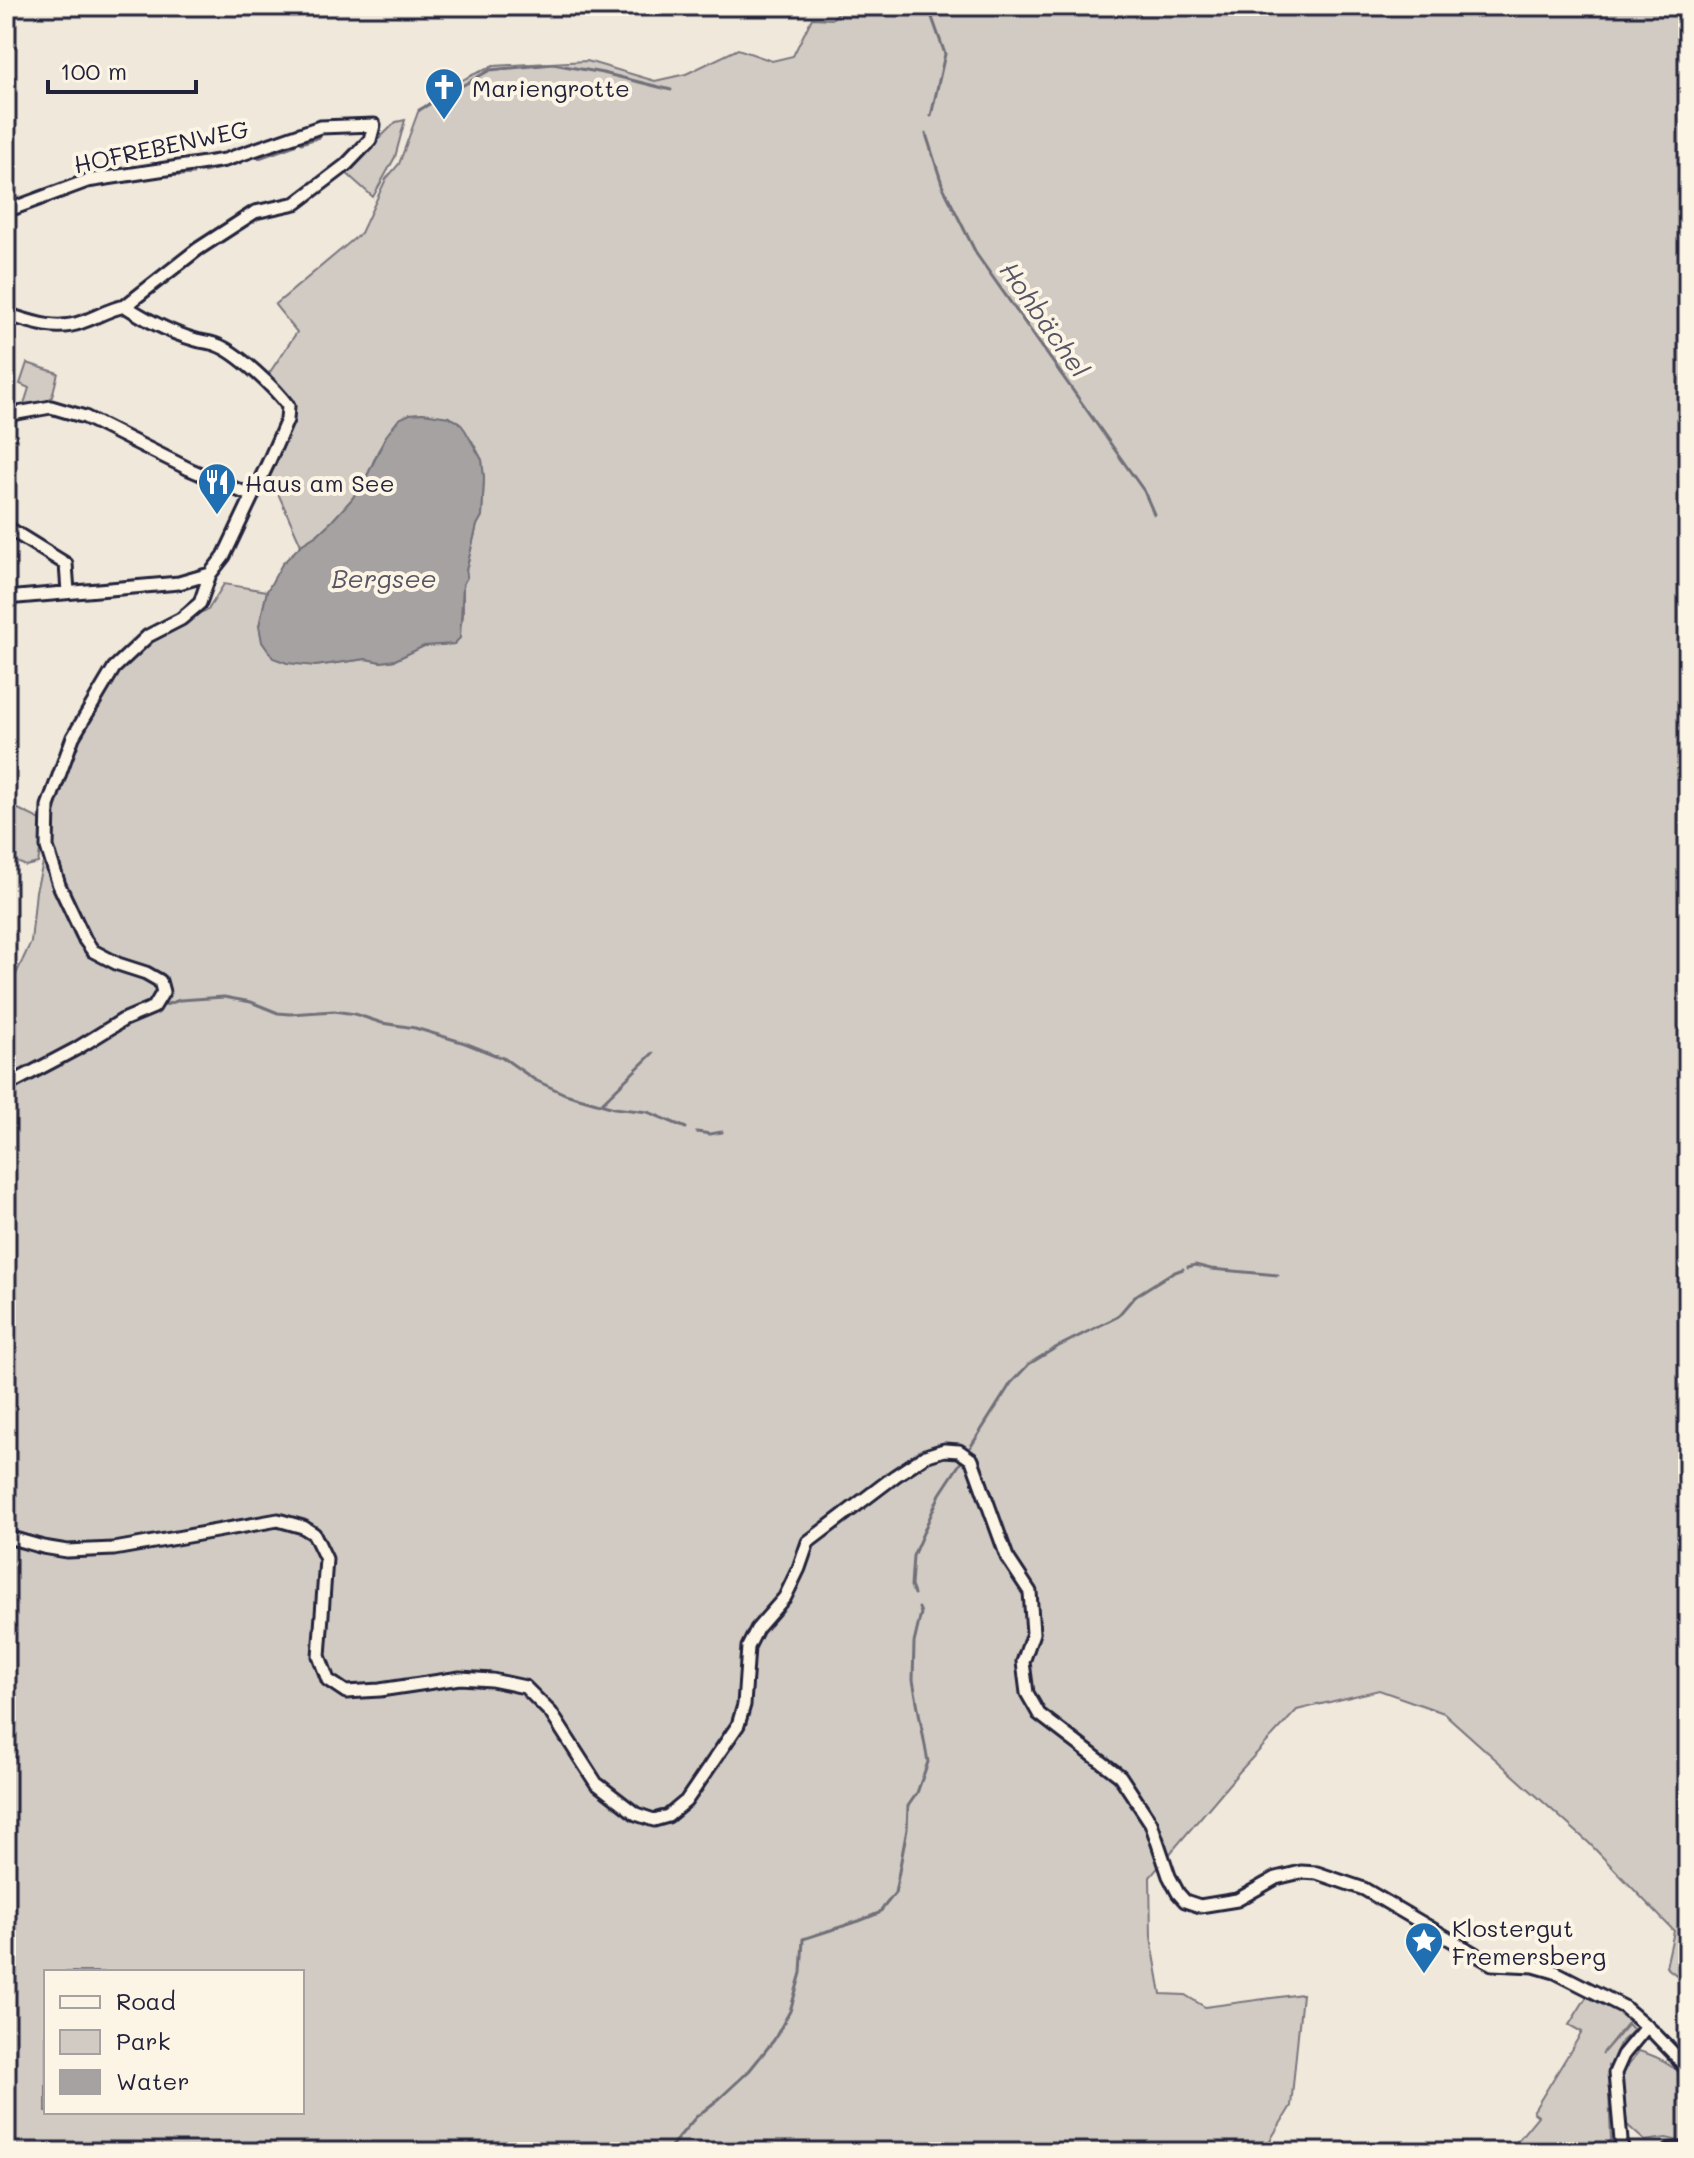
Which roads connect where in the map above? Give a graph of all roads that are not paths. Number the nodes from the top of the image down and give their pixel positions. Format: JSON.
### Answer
{"nodes":[{"id":1,"x":6,"y":211,"type":"edge"},
{"id":2,"x":125,"y":306,"type":"junction"},
{"id":3,"x":6,"y":314,"type":"edge"},
{"id":4,"x":6,"y":415,"type":"edge"},
{"id":5,"x":252,"y":496,"type":"junction"},
{"id":6,"x":8,"y":528,"type":"dead end"},
{"id":7,"x":210,"y":574,"type":"junction"},
{"id":8,"x":68,"y":592,"type":"junction"},
{"id":9,"x":6,"y":598,"type":"edge"},
{"id":10,"x":6,"y":1086,"type":"edge"},
{"id":11,"x":6,"y":1534,"type":"edge"},
{"id":12,"x":1647,"y":2026,"type":"junction"},
{"id":13,"x":1688,"y":2072,"type":"edge"},
{"id":14,"x":1622,"y":2152,"type":"edge"},
{"id":15,"x":1672,"y":2152,"type":"edge"},
{"id":16,"x":1681,"y":2152,"type":"edge"}],
"edges":[{"from":1,"to":2,"type":"street","name":"HOFREBENWEG"},
{"from":2,"to":3,"type":"street"},
{"from":2,"to":5,"type":"street"},
{"from":4,"to":5,"type":"street"},
{"from":5,"to":7,"type":"street"},
{"from":6,"to":8,"type":"street"},
{"from":7,"to":8,"type":"street"},
{"from":7,"to":10,"type":"street"},
{"from":8,"to":9,"type":"street"},
{"from":11,"to":12,"type":"street"},
{"from":12,"to":13,"type":"street"},
{"from":12,"to":14,"type":"street"},
{"from":15,"to":16,"type":"main road"}]}
